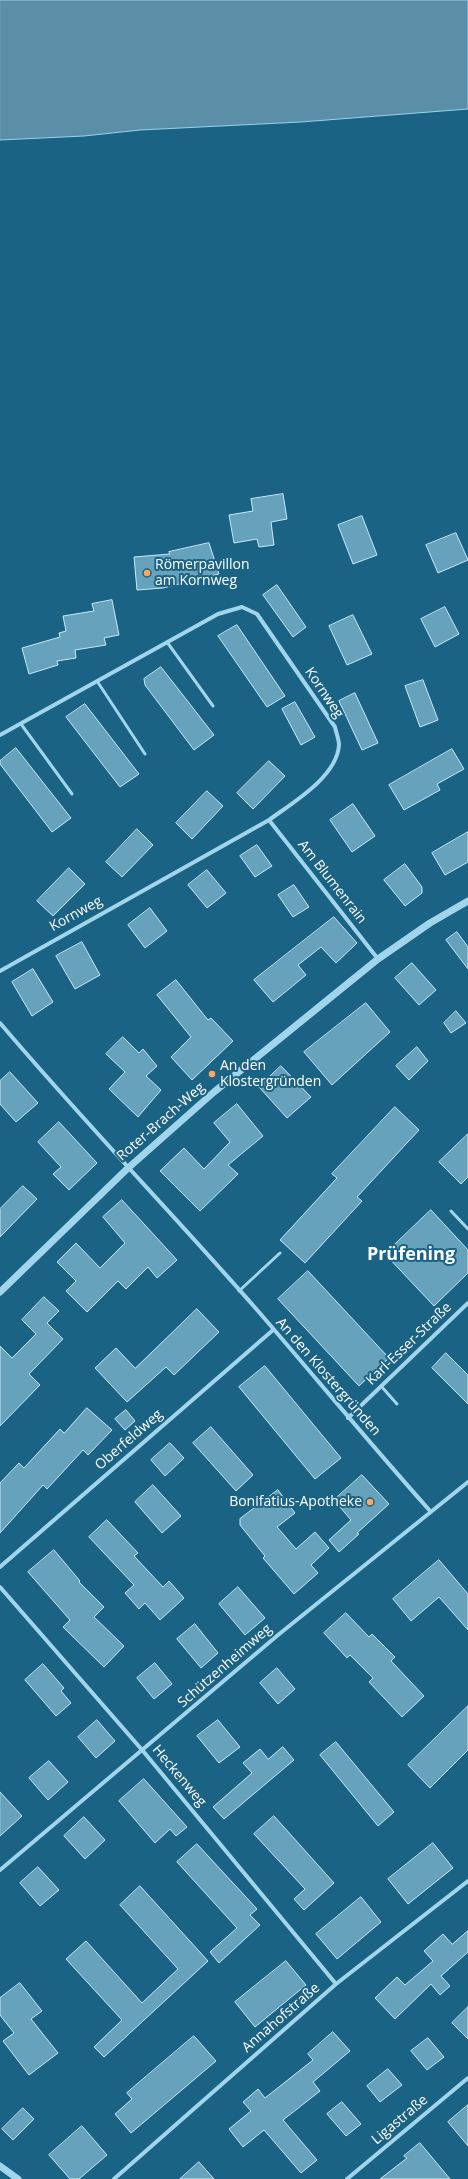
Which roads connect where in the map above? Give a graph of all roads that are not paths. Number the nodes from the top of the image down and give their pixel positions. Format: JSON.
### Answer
{"nodes":[{"id":1,"x":167,"y":642,"type":"junction"},
{"id":2,"x":97,"y":681,"type":"junction"},
{"id":3,"x":213,"y":706,"type":"dead end"},
{"id":4,"x":21,"y":724,"type":"junction"},
{"id":5,"x":0,"y":735,"type":"edge"},
{"id":6,"x":145,"y":754,"type":"dead end"},
{"id":7,"x":72,"y":794,"type":"dead end"},
{"id":8,"x":269,"y":820,"type":"junction"},
{"id":9,"x":468,"y":901,"type":"edge"},
{"id":10,"x":378,"y":959,"type":"junction"},
{"id":11,"x":0,"y":971,"type":"edge"},
{"id":12,"x":0,"y":1024,"type":"edge"},
{"id":13,"x":127,"y":1169,"type":"junction"},
{"id":14,"x":451,"y":1212,"type":"dead end"},
{"id":15,"x":468,"y":1229,"type":"edge"},
{"id":16,"x":280,"y":1254,"type":"dead end"},
{"id":17,"x":239,"y":1291,"type":"junction"},
{"id":18,"x":0,"y":1292,"type":"edge"},
{"id":19,"x":468,"y":1303,"type":"edge"},
{"id":20,"x":273,"y":1330,"type":"junction"},
{"id":21,"x":381,"y":1386,"type":"junction"},
{"id":22,"x":397,"y":1404,"type":"dead end"},
{"id":23,"x":348,"y":1418,"type":"junction"},
{"id":24,"x":468,"y":1482,"type":"edge"},
{"id":25,"x":431,"y":1512,"type":"junction"},
{"id":26,"x":0,"y":1567,"type":"edge"},
{"id":27,"x":0,"y":1587,"type":"edge"},
{"id":28,"x":143,"y":1751,"type":"junction"},
{"id":29,"x":0,"y":1870,"type":"edge"},
{"id":30,"x":468,"y":1881,"type":"edge"},
{"id":31,"x":336,"y":1984,"type":"junction"},
{"id":32,"x":468,"y":2078,"type":"edge"},
{"id":33,"x":0,"y":2166,"type":"edge"},
{"id":34,"x":18,"y":2179,"type":"edge"},
{"id":35,"x":114,"y":2179,"type":"edge"},
{"id":36,"x":347,"y":2179,"type":"edge"}],
"edges":[{"from":1,"to":2,"type":"street","name":"Kornweg"},
{"from":1,"to":3,"type":"lane"},
{"from":1,"to":8,"type":"street","name":"Kornweg"},
{"from":2,"to":4,"type":"street","name":"Kornweg"},
{"from":2,"to":6,"type":"lane"},
{"from":4,"to":5,"type":"street","name":"Kornweg"},
{"from":4,"to":7,"type":"lane"},
{"from":8,"to":10,"type":"street","name":"Am Blumenrain"},
{"from":8,"to":11,"type":"street","name":"Kornweg"},
{"from":9,"to":10,"type":"street","name":"Roter-Brach-Weg"},
{"from":10,"to":13,"type":"street","name":"Roter-Brach-Weg"},
{"from":12,"to":13,"type":"street","name":"An den Klostergründen"},
{"from":13,"to":17,"type":"street","name":"An den Klostergründen"},
{"from":13,"to":18,"type":"street","name":"Roter-Brach-Weg"},
{"from":14,"to":15,"type":"lane"},
{"from":16,"to":17,"type":"lane"},
{"from":17,"to":20,"type":"street","name":"An den Klostergründen"},
{"from":19,"to":21,"type":"street","name":"Karl-Esser-Straße"},
{"from":20,"to":23,"type":"street","name":"An den Klostergründen"},
{"from":20,"to":26,"type":"street","name":"Oberfeldweg"},
{"from":21,"to":22,"type":"lane"},
{"from":21,"to":23,"type":"street","name":"Karl-Esser-Straße"},
{"from":23,"to":25,"type":"street","name":"An den Klostergründen"},
{"from":24,"to":25,"type":"street","name":"Schützenheimweg"},
{"from":25,"to":28,"type":"street","name":"Schützenheimweg"},
{"from":27,"to":28,"type":"street","name":"Heckenweg"},
{"from":28,"to":29,"type":"street","name":"Schützenheimweg"},
{"from":28,"to":31,"type":"street","name":"Heckenweg"},
{"from":30,"to":31,"type":"street","name":"Annahofstraße"},
{"from":31,"to":35,"type":"street","name":"Annahofstraße"},
{"from":32,"to":36,"type":"street","name":"Ligastraße"},
{"from":33,"to":34,"type":"street"}]}
